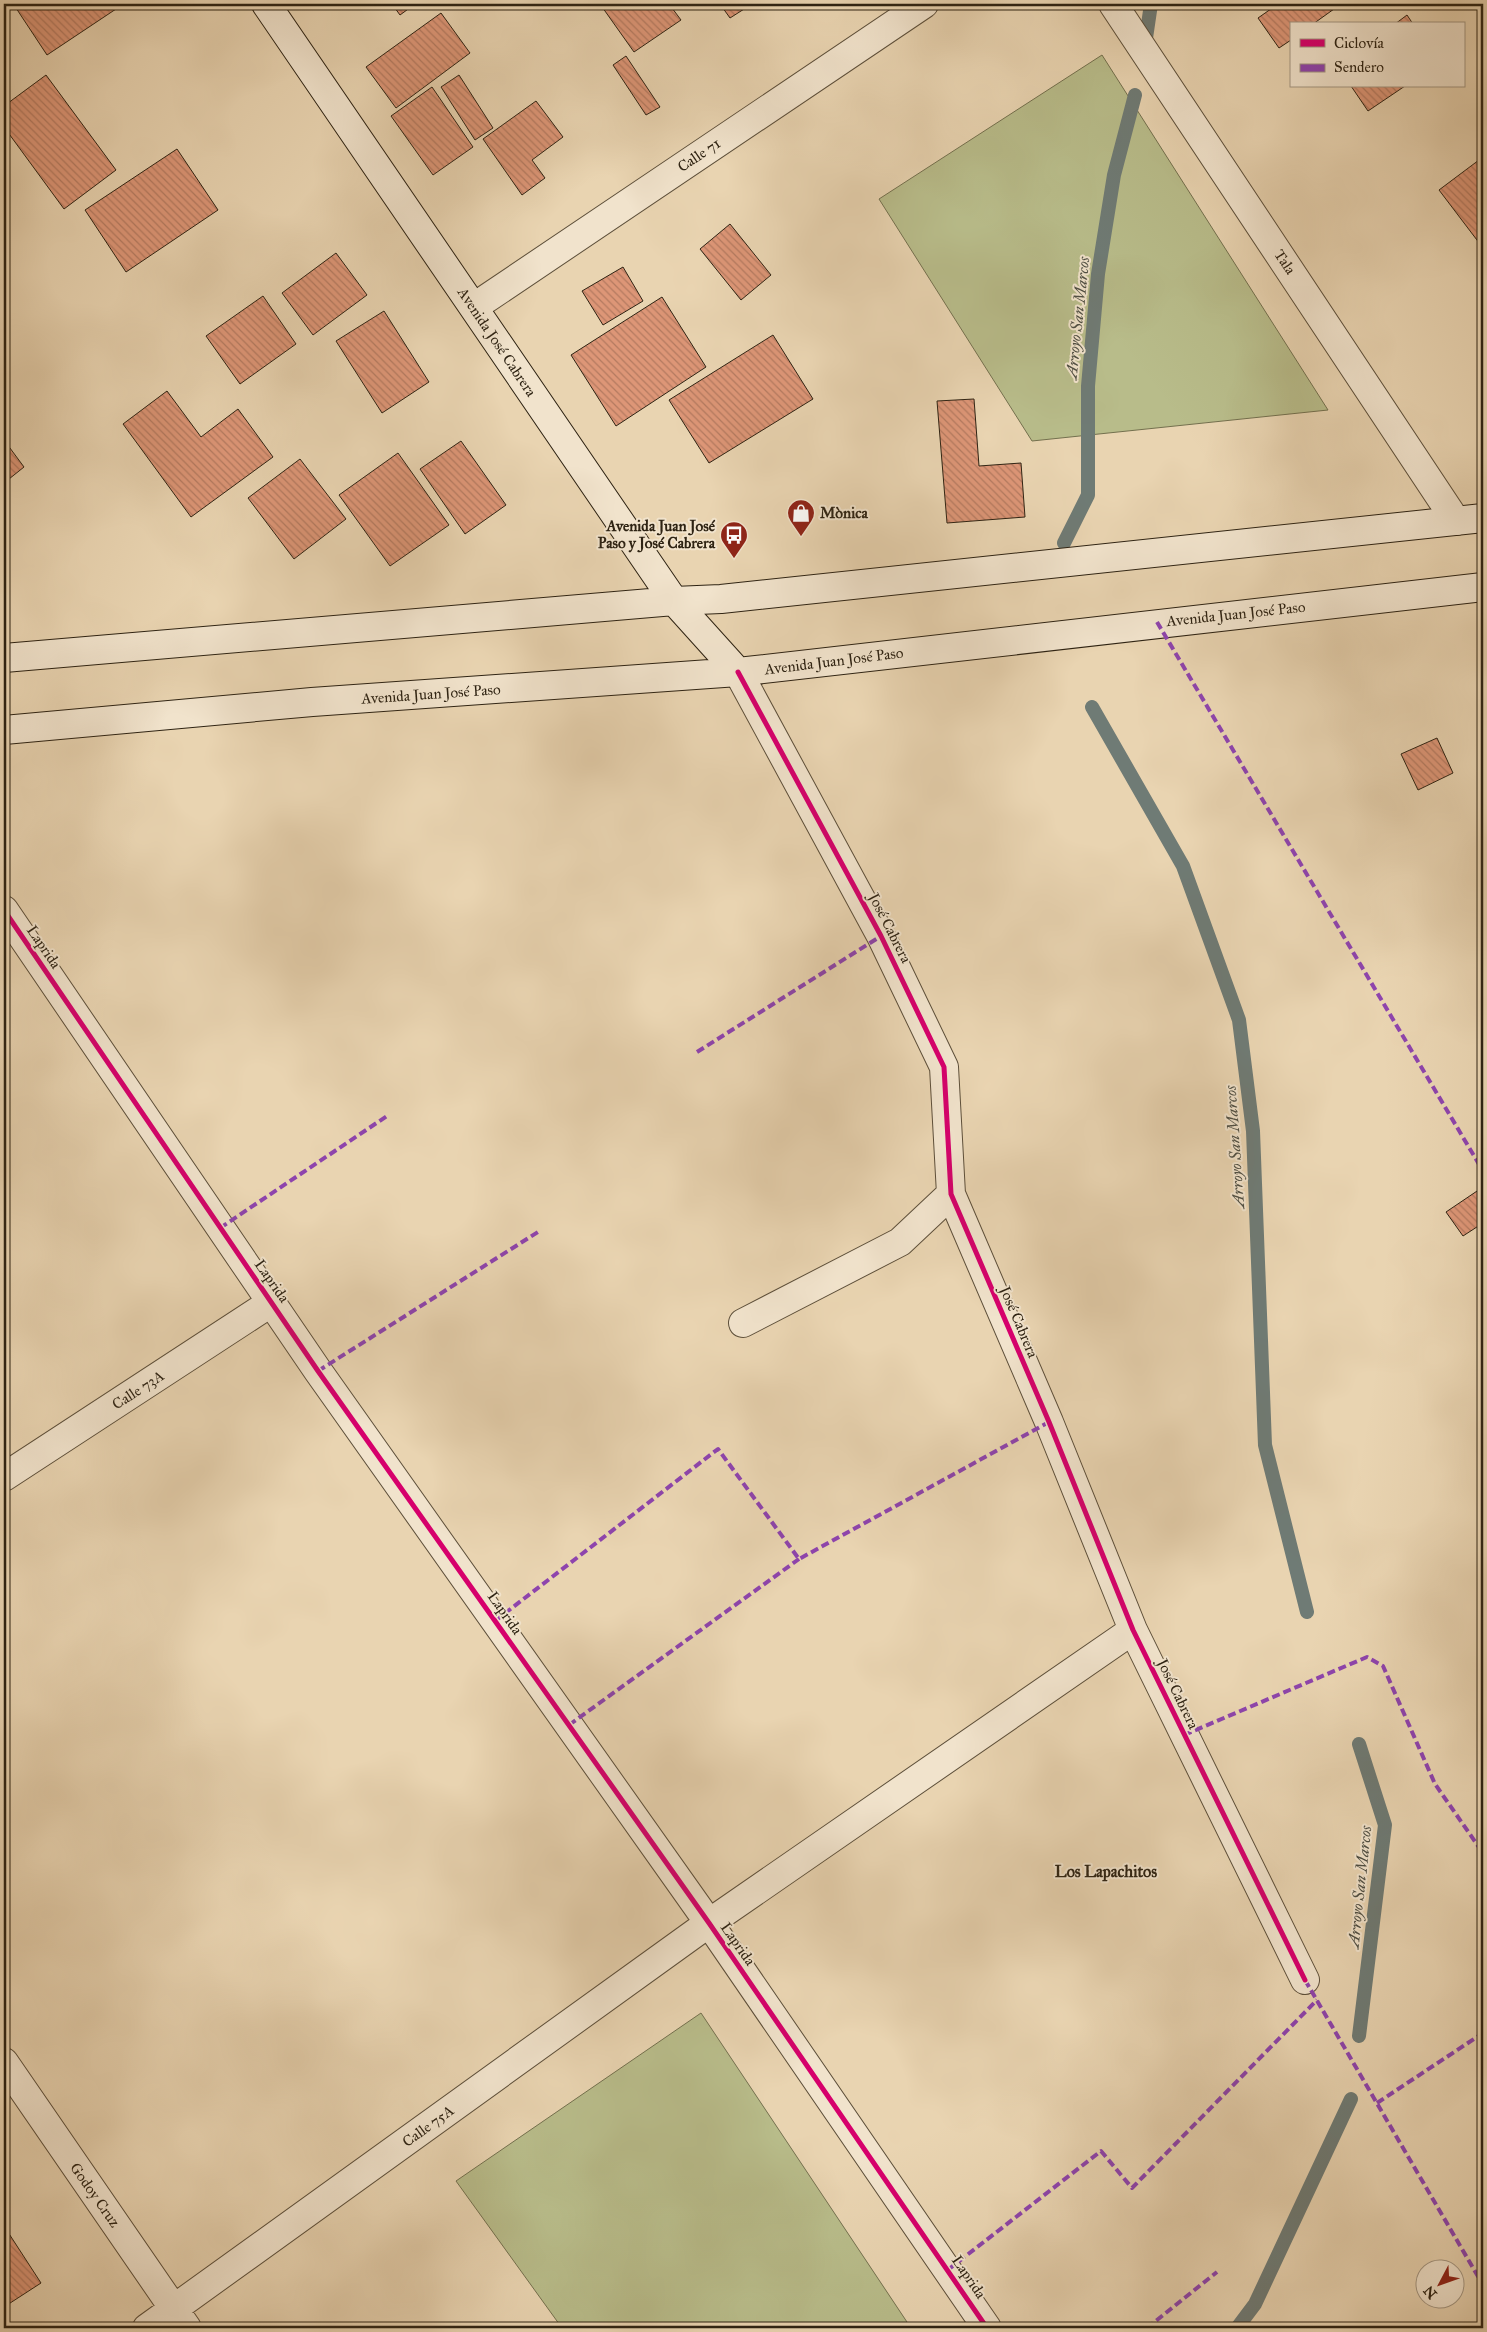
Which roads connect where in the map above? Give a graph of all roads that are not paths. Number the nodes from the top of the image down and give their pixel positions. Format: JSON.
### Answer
{"nodes":[{"id":1,"x":266,"y":4,"type":"edge"},
{"id":2,"x":924,"y":4,"type":"edge"},
{"id":3,"x":1113,"y":4,"type":"edge"},
{"id":4,"x":474,"y":307,"type":"junction"},
{"id":5,"x":1483,"y":518,"type":"edge"},
{"id":6,"x":1456,"y":521,"type":"junction"},
{"id":7,"x":1483,"y":587,"type":"edge"},
{"id":8,"x":674,"y":600,"type":"junction"},
{"id":9,"x":4,"y":658,"type":"edge"},
{"id":10,"x":738,"y":672,"type":"junction"},
{"id":11,"x":4,"y":730,"type":"edge"},
{"id":12,"x":4,"y":910,"type":"edge"},
{"id":13,"x":950,"y":1194,"type":"junction"},
{"id":14,"x":272,"y":1302,"type":"junction"},
{"id":15,"x":743,"y":1323,"type":"dead end"},
{"id":16,"x":4,"y":1477,"type":"edge"},
{"id":17,"x":1133,"y":1630,"type":"junction"},
{"id":18,"x":709,"y":1923,"type":"junction"},
{"id":19,"x":1305,"y":1980,"type":"dead end"},
{"id":20,"x":4,"y":2062,"type":"edge"},
{"id":21,"x":181,"y":2319,"type":"edge"},
{"id":22,"x":147,"y":2328,"type":"edge"},
{"id":23,"x":987,"y":2328,"type":"edge"}],
"edges":[{"from":1,"to":4,"type":"street","name":"Avenida José Cabrera"},
{"from":2,"to":4,"type":"street","name":"Calle 71"},
{"from":3,"to":6,"type":"street","name":"Tala"},
{"from":4,"to":8,"type":"street","name":"Avenida José Cabrera"},
{"from":5,"to":6,"type":"street"},
{"from":6,"to":8,"type":"street"},
{"from":7,"to":10,"type":"street","name":"Avenida Juan José Paso"},
{"from":8,"to":9,"type":"street"},
{"from":8,"to":10,"type":"street","name":"Avenida José Cabrera"},
{"from":10,"to":11,"type":"street","name":"Avenida Juan José Paso"},
{"from":10,"to":13,"type":"street","name":"José Cabrera"},
{"from":12,"to":14,"type":"street","name":"Laprida"},
{"from":13,"to":15,"type":"street"},
{"from":13,"to":17,"type":"street","name":"José Cabrera"},
{"from":14,"to":16,"type":"street","name":"Calle 73A"},
{"from":14,"to":18,"type":"street","name":"Laprida"},
{"from":17,"to":18,"type":"street","name":"Calle 75A"},
{"from":17,"to":19,"type":"street","name":"José Cabrera"},
{"from":18,"to":21,"type":"street","name":"Calle 75A"},
{"from":18,"to":23,"type":"street","name":"Laprida"},
{"from":20,"to":21,"type":"street","name":"Godoy Cruz"},
{"from":21,"to":22,"type":"street","name":"Calle 75A"}]}
